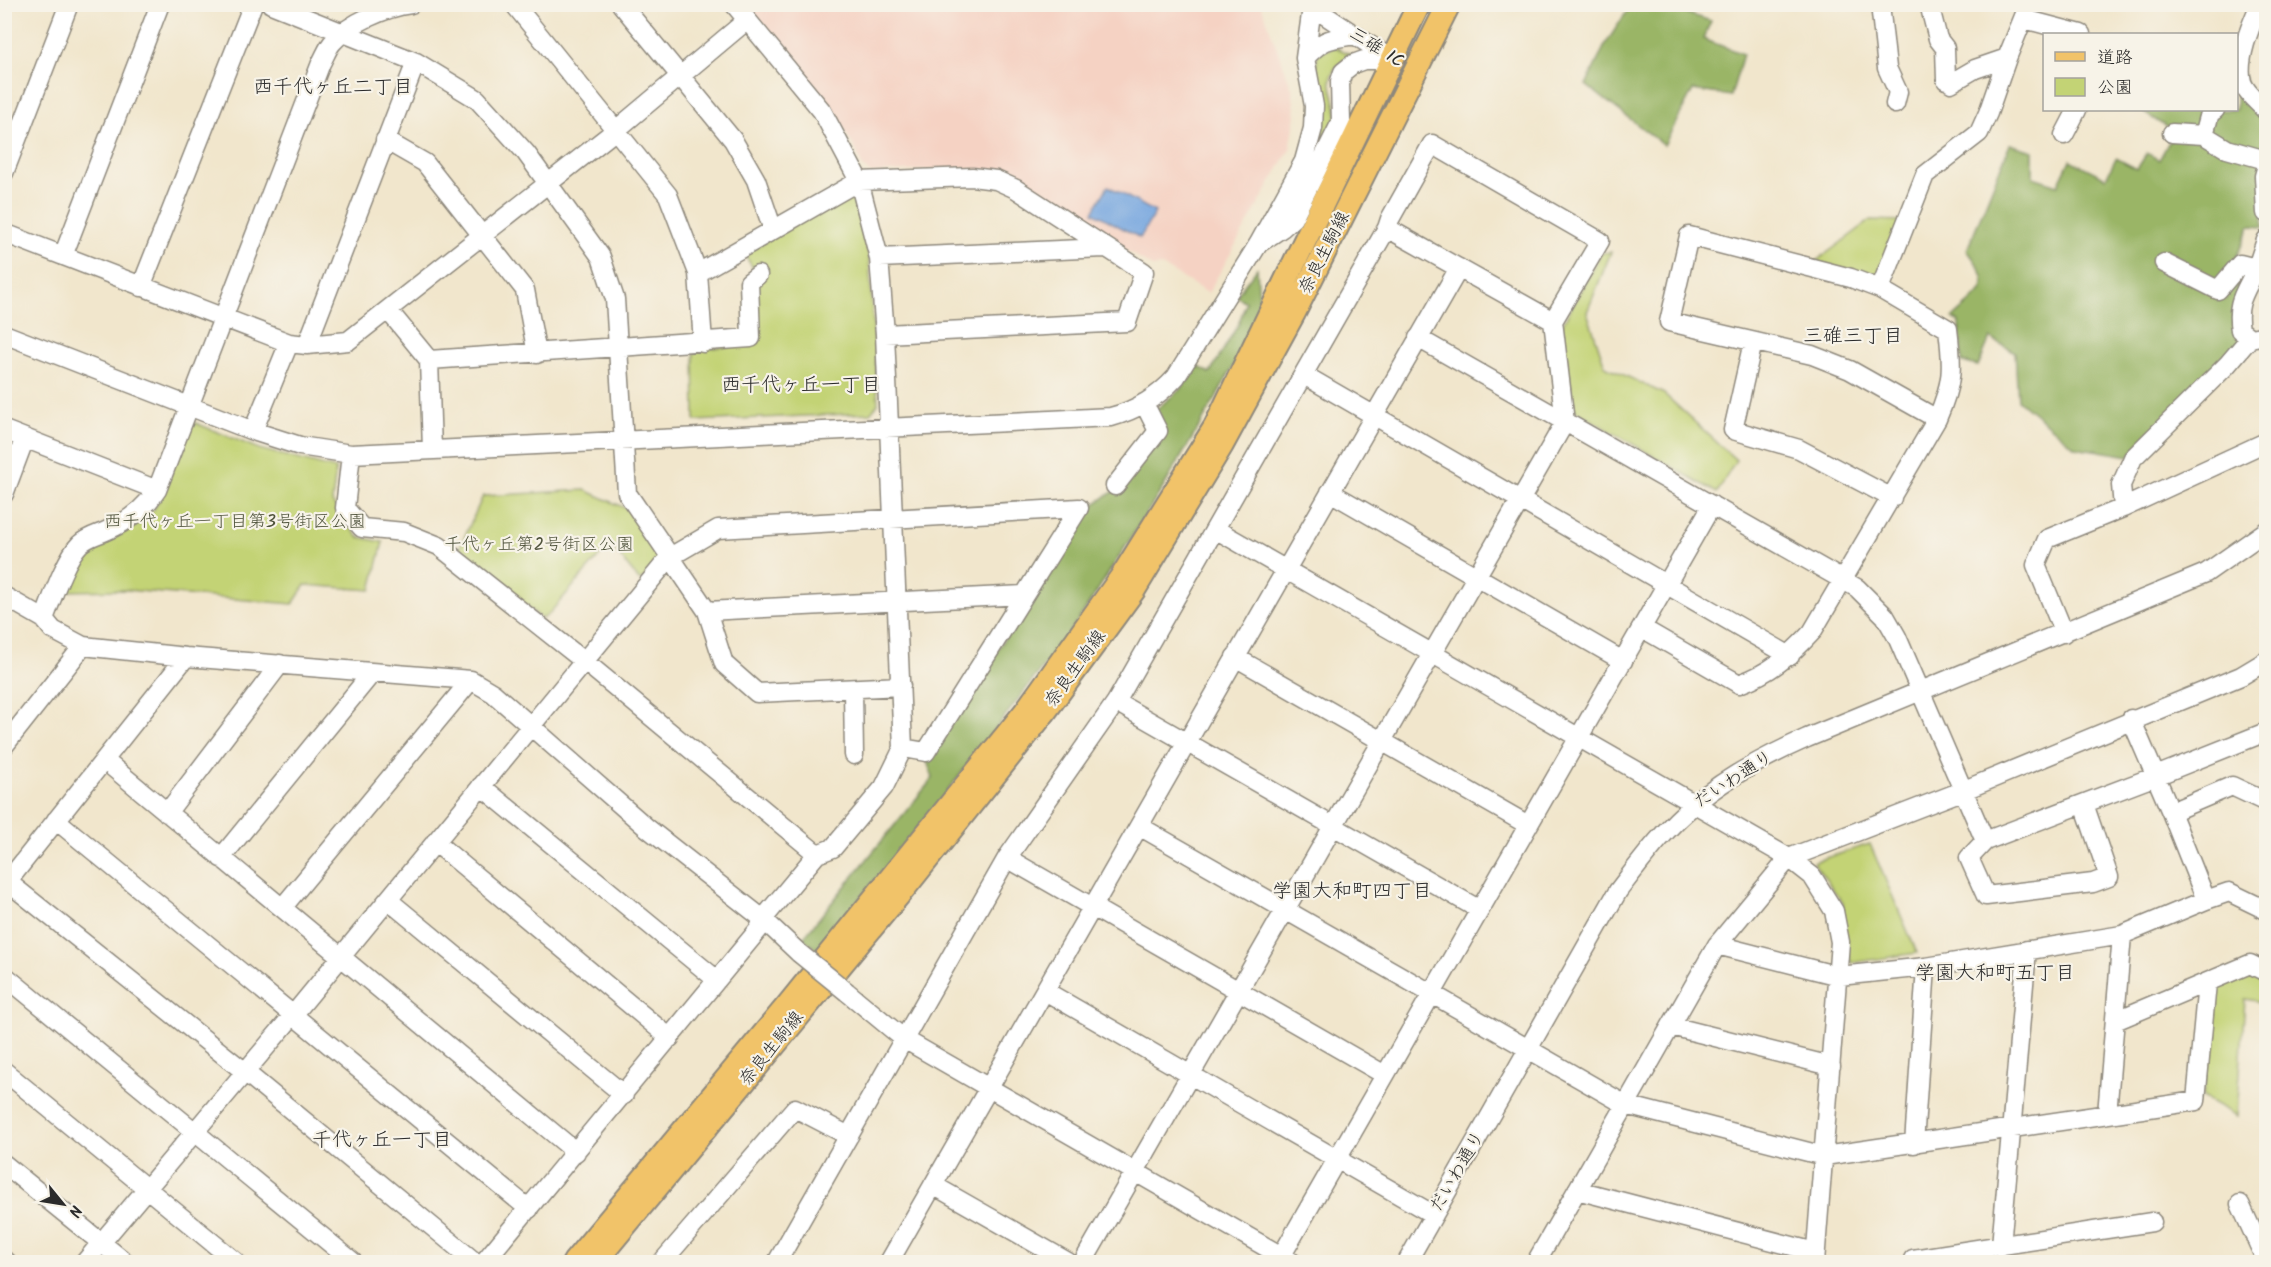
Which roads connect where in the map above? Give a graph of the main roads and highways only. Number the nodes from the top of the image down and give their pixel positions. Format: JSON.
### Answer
{"nodes":[{"id":1,"x":1419,"y":4,"type":"edge"},
{"id":2,"x":1449,"y":4,"type":"edge"},
{"id":3,"x":574,"y":1263,"type":"edge"},
{"id":4,"x":595,"y":1263,"type":"edge"}],
"edges":[{"from":1,"to":3,"type":"main road","name":"奈良生駒線"},
{"from":2,"to":4,"type":"main road","name":"奈良生駒線"}]}
